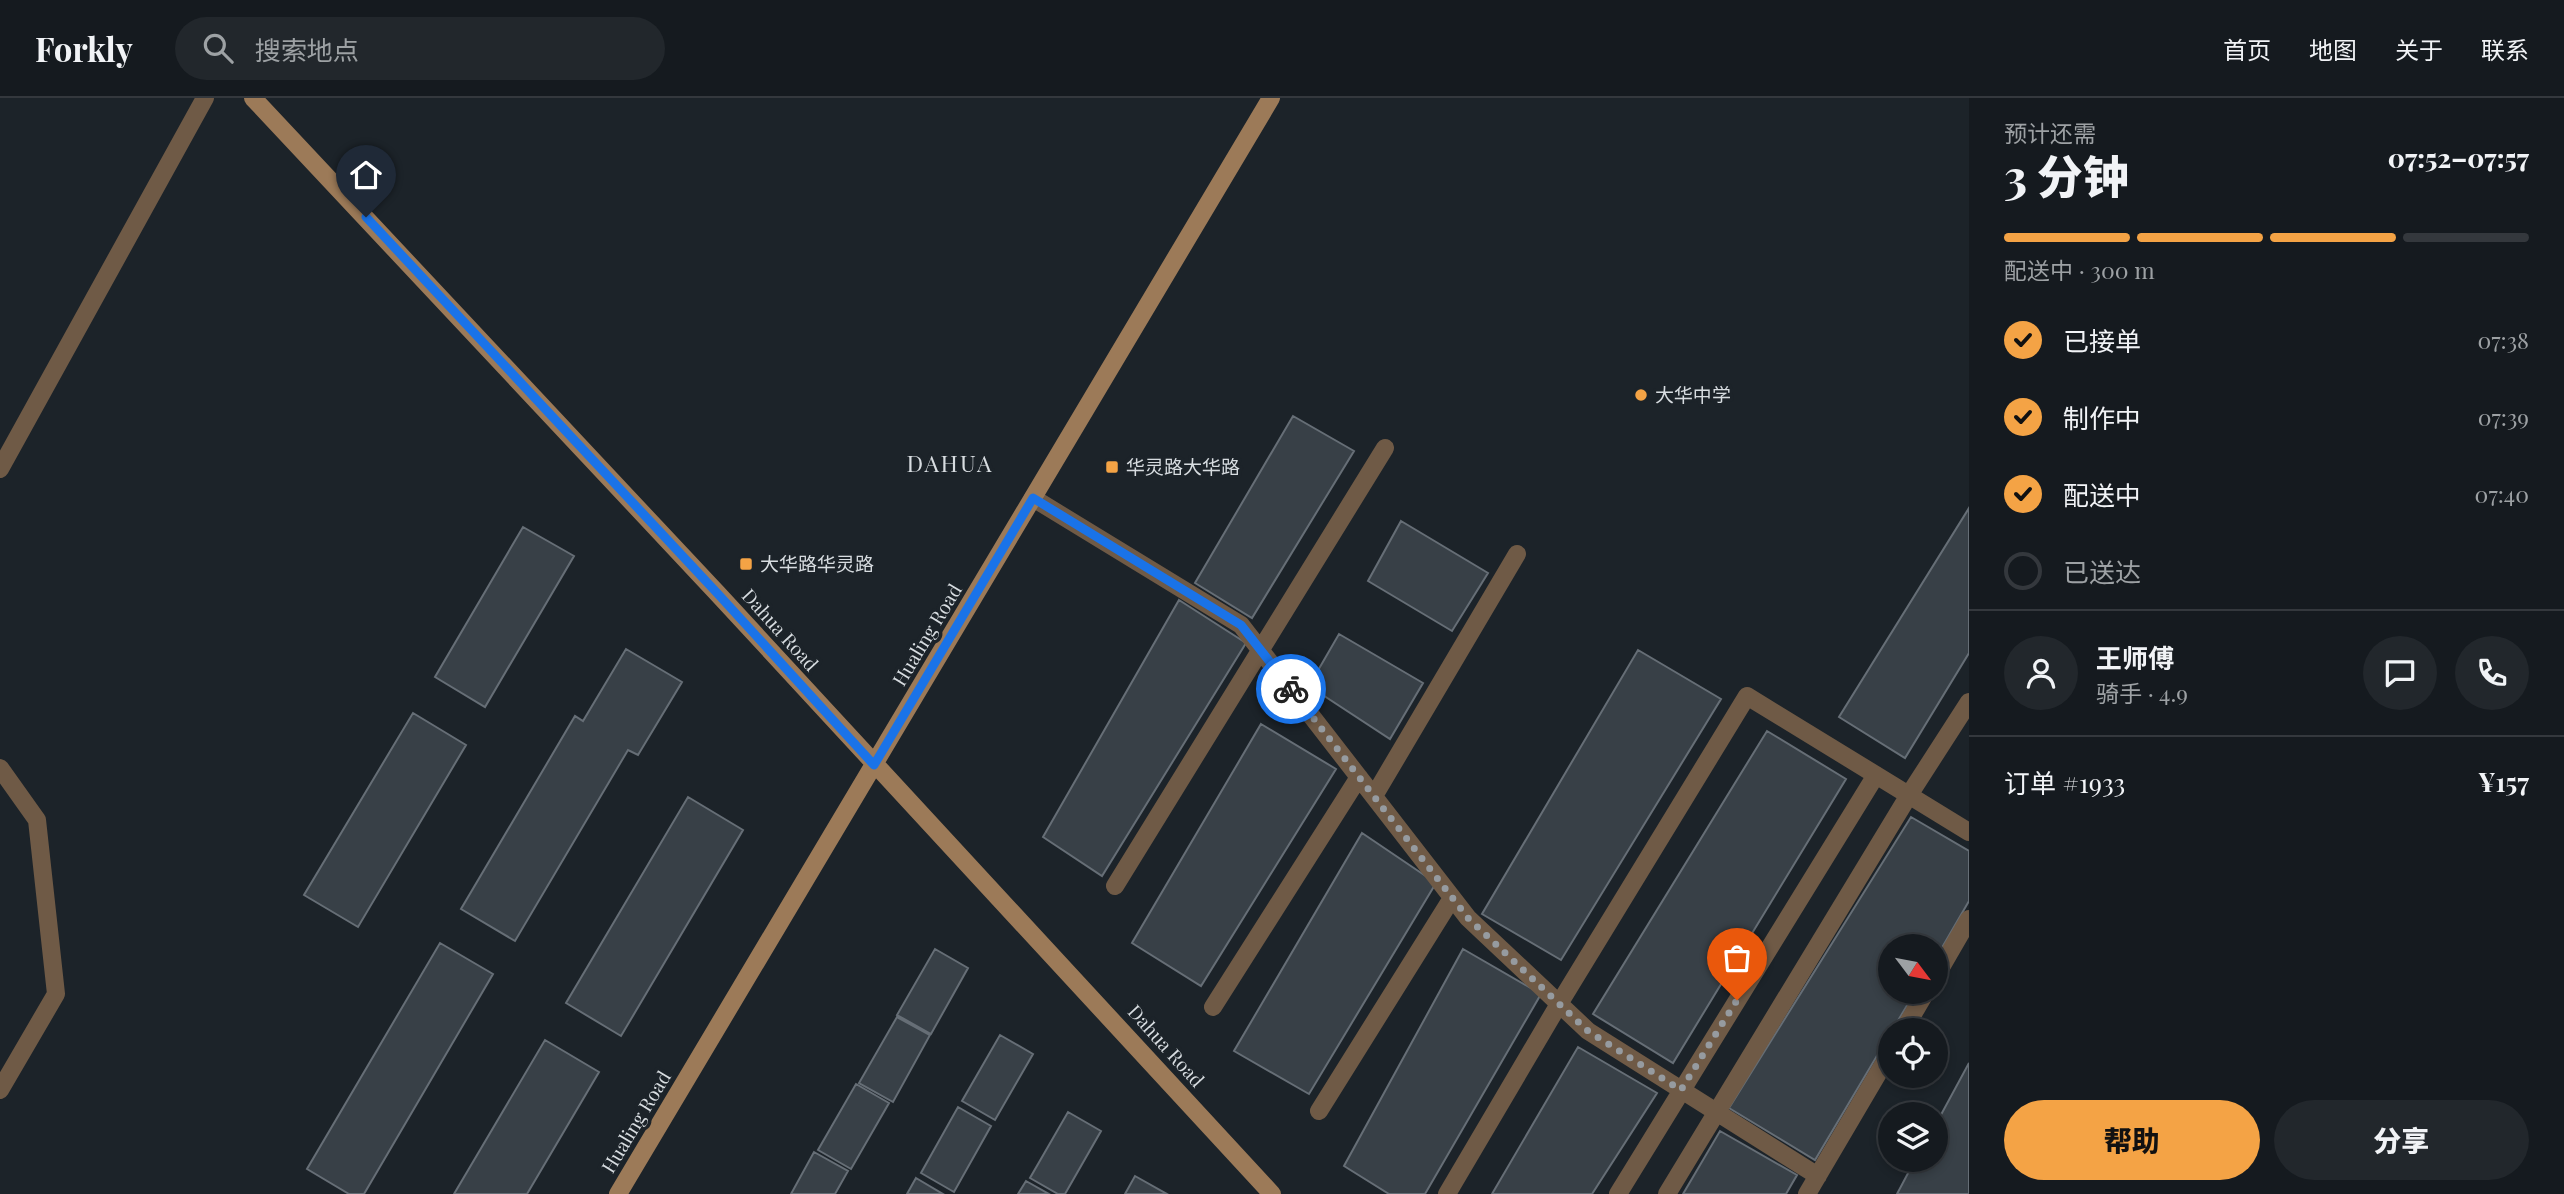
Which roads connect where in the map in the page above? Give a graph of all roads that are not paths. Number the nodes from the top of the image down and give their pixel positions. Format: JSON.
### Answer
{"nodes":[{"id":1,"x":205,"y":98,"type":"edge"},
{"id":2,"x":253,"y":98,"type":"edge"},
{"id":3,"x":1271,"y":98,"type":"edge"},
{"id":4,"x":1385,"y":448,"type":"dead end"},
{"id":5,"x":0,"y":469,"type":"edge"},
{"id":6,"x":1033,"y":498,"type":"junction"},
{"id":7,"x":1517,"y":554,"type":"dead end"},
{"id":8,"x":1262,"y":652,"type":"junction"},
{"id":9,"x":1969,"y":702,"type":"edge"},
{"id":10,"x":874,"y":765,"type":"junction"},
{"id":11,"x":0,"y":768,"type":"edge"},
{"id":12,"x":1876,"y":775,"type":"junction"},
{"id":13,"x":1359,"y":777,"type":"junction"},
{"id":14,"x":1909,"y":795,"type":"junction"},
{"id":15,"x":1374,"y":796,"type":"junction"},
{"id":16,"x":1969,"y":832,"type":"edge"},
{"id":17,"x":1115,"y":886,"type":"dead end"},
{"id":18,"x":1452,"y":898,"type":"junction"},
{"id":19,"x":1969,"y":919,"type":"edge"},
{"id":20,"x":1948,"y":955,"type":"edge"},
{"id":21,"x":1559,"y":1004,"type":"junction"},
{"id":22,"x":1213,"y":1007,"type":"dead end"},
{"id":23,"x":1878,"y":1074,"type":"edge"},
{"id":24,"x":0,"y":1090,"type":"edge"},
{"id":25,"x":1681,"y":1090,"type":"junction"},
{"id":26,"x":1319,"y":1111,"type":"dead end"},
{"id":27,"x":1717,"y":1112,"type":"junction"},
{"id":28,"x":1818,"y":1176,"type":"junction"},
{"id":29,"x":618,"y":1194,"type":"edge"},
{"id":30,"x":1272,"y":1194,"type":"edge"},
{"id":31,"x":1447,"y":1194,"type":"edge"},
{"id":32,"x":1618,"y":1194,"type":"edge"},
{"id":33,"x":1667,"y":1194,"type":"edge"},
{"id":34,"x":1807,"y":1194,"type":"edge"}],
"edges":[{"from":1,"to":5,"type":"street"},
{"from":2,"to":10,"type":"street","name":"Dahua Road"},
{"from":3,"to":6,"type":"street","name":"Hualing Road"},
{"from":4,"to":8,"type":"street"},
{"from":6,"to":8,"type":"street"},
{"from":6,"to":10,"type":"street","name":"Hualing Road"},
{"from":7,"to":15,"type":"street"},
{"from":8,"to":13,"type":"street"},
{"from":8,"to":17,"type":"street"},
{"from":9,"to":14,"type":"street"},
{"from":10,"to":29,"type":"street","name":"Hualing Road"},
{"from":10,"to":30,"type":"street","name":"Dahua Road"},
{"from":11,"to":24,"type":"street"},
{"from":12,"to":14,"type":"street"},
{"from":12,"to":21,"type":"street"},
{"from":12,"to":25,"type":"street"},
{"from":13,"to":15,"type":"street"},
{"from":13,"to":22,"type":"street"},
{"from":14,"to":16,"type":"street"},
{"from":14,"to":27,"type":"street"},
{"from":15,"to":18,"type":"street"},
{"from":18,"to":21,"type":"street"},
{"from":18,"to":26,"type":"street"},
{"from":19,"to":20,"type":"street"},
{"from":21,"to":25,"type":"street"},
{"from":21,"to":31,"type":"street"},
{"from":23,"to":28,"type":"street"},
{"from":25,"to":27,"type":"street"},
{"from":25,"to":32,"type":"street"},
{"from":27,"to":28,"type":"street"},
{"from":27,"to":33,"type":"street"},
{"from":28,"to":34,"type":"street"}]}
